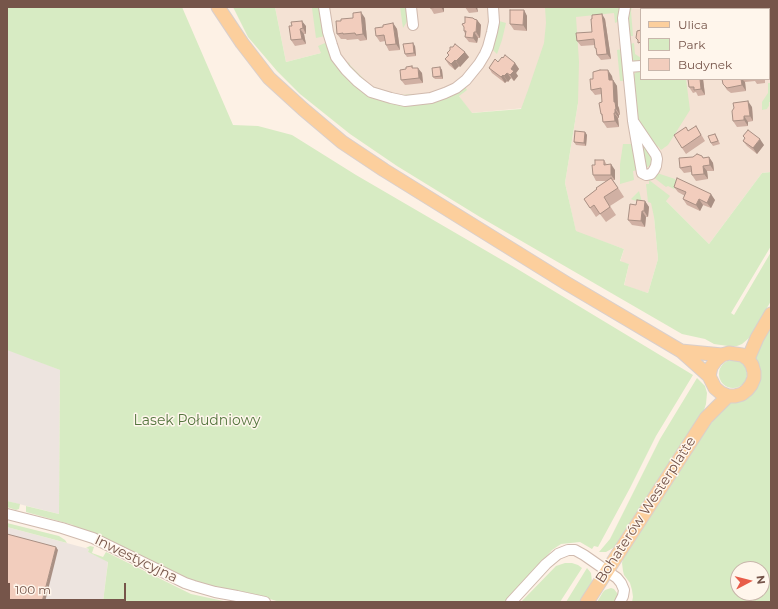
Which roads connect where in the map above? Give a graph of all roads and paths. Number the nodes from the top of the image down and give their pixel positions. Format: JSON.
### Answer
{"nodes":[{"id":1,"x":218,"y":7,"type":"edge"},
{"id":2,"x":324,"y":7,"type":"edge"},
{"id":3,"x":411,"y":7,"type":"edge"},
{"id":4,"x":493,"y":7,"type":"edge"},
{"id":5,"x":625,"y":7,"type":"edge"},
{"id":6,"x":413,"y":25,"type":"dead end"},
{"id":7,"x":640,"y":66,"type":"edge"},
{"id":8,"x":628,"y":67,"type":"junction"},
{"id":9,"x":633,"y":121,"type":"dead end"},
{"id":10,"x":771,"y":314,"type":"edge"},
{"id":11,"x":681,"y":351,"type":"junction"},
{"id":12,"x":722,"y":355,"type":"junction"},
{"id":13,"x":744,"y":357,"type":"junction"},
{"id":14,"x":712,"y":382,"type":"junction"},
{"id":15,"x":728,"y":396,"type":"junction"},
{"id":16,"x":706,"y":418,"type":"junction"},
{"id":17,"x":7,"y":514,"type":"edge"},
{"id":18,"x":607,"y":570,"type":"junction"},
{"id":19,"x":265,"y":602,"type":"edge"},
{"id":20,"x":511,"y":602,"type":"edge"},
{"id":21,"x":587,"y":602,"type":"edge"},
{"id":22,"x":620,"y":602,"type":"edge"}],
"edges":[{"from":1,"to":11,"type":"main road"},
{"from":2,"to":4,"type":"street"},
{"from":3,"to":6,"type":"street"},
{"from":5,"to":8,"type":"street"},
{"from":7,"to":8,"type":"street"},
{"from":8,"to":9,"type":"street"},
{"from":10,"to":13,"type":"main road"},
{"from":11,"to":12,"type":"main road"},
{"from":11,"to":14,"type":"main road"},
{"from":12,"to":13,"type":"main road"},
{"from":12,"to":14,"type":"main road"},
{"from":13,"to":15,"type":"main road"},
{"from":14,"to":15,"type":"main road"},
{"from":14,"to":16,"type":"main road","name":"Bohaterów Westerplatte"},
{"from":15,"to":16,"type":"main road","name":"Bohaterów Westerplatte"},
{"from":16,"to":18,"type":"main road","name":"Bohaterów Westerplatte"},
{"from":17,"to":19,"type":"street","name":"Inwestycyjna"},
{"from":18,"to":20,"type":"street"},
{"from":18,"to":21,"type":"main road","name":"Bohaterów Westerplatte"},
{"from":18,"to":22,"type":"street"}]}
